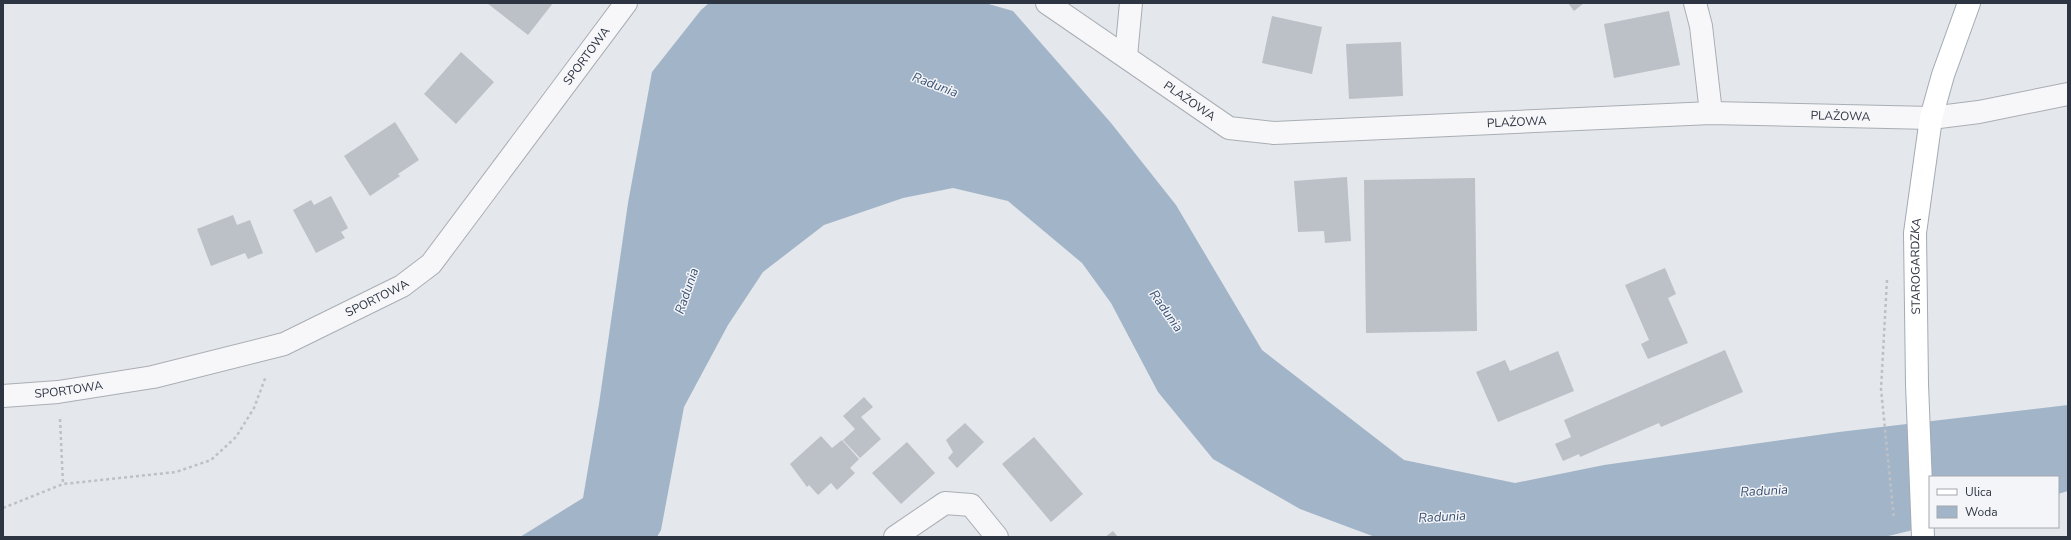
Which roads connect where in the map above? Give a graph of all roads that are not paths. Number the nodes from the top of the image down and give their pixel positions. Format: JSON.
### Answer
{"nodes":[{"id":1,"x":626,"y":3,"type":"edge"},
{"id":2,"x":1047,"y":3,"type":"edge"},
{"id":3,"x":1131,"y":3,"type":"edge"},
{"id":4,"x":1695,"y":3,"type":"edge"},
{"id":5,"x":1969,"y":3,"type":"edge"},
{"id":6,"x":1126,"y":56,"type":"junction"},
{"id":7,"x":2068,"y":94,"type":"edge"},
{"id":8,"x":1711,"y":113,"type":"junction"},
{"id":9,"x":1931,"y":118,"type":"junction"},
{"id":10,"x":3,"y":396,"type":"edge"},
{"id":11,"x":895,"y":537,"type":"edge"},
{"id":12,"x":997,"y":537,"type":"edge"},
{"id":13,"x":1923,"y":537,"type":"edge"}],
"edges":[{"from":1,"to":10,"type":"street","name":"SPORTOWA"},
{"from":2,"to":6,"type":"street","name":"PLAŻOWA"},
{"from":3,"to":6,"type":"street"},
{"from":4,"to":8,"type":"street"},
{"from":5,"to":9,"type":"main road","name":"STAROGARDZKA"},
{"from":6,"to":8,"type":"street","name":"PLAŻOWA"},
{"from":7,"to":9,"type":"street","name":"PLAŻOWA"},
{"from":8,"to":9,"type":"street","name":"PLAŻOWA"},
{"from":9,"to":13,"type":"main road","name":"STAROGARDZKA"},
{"from":11,"to":12,"type":"street"}]}
